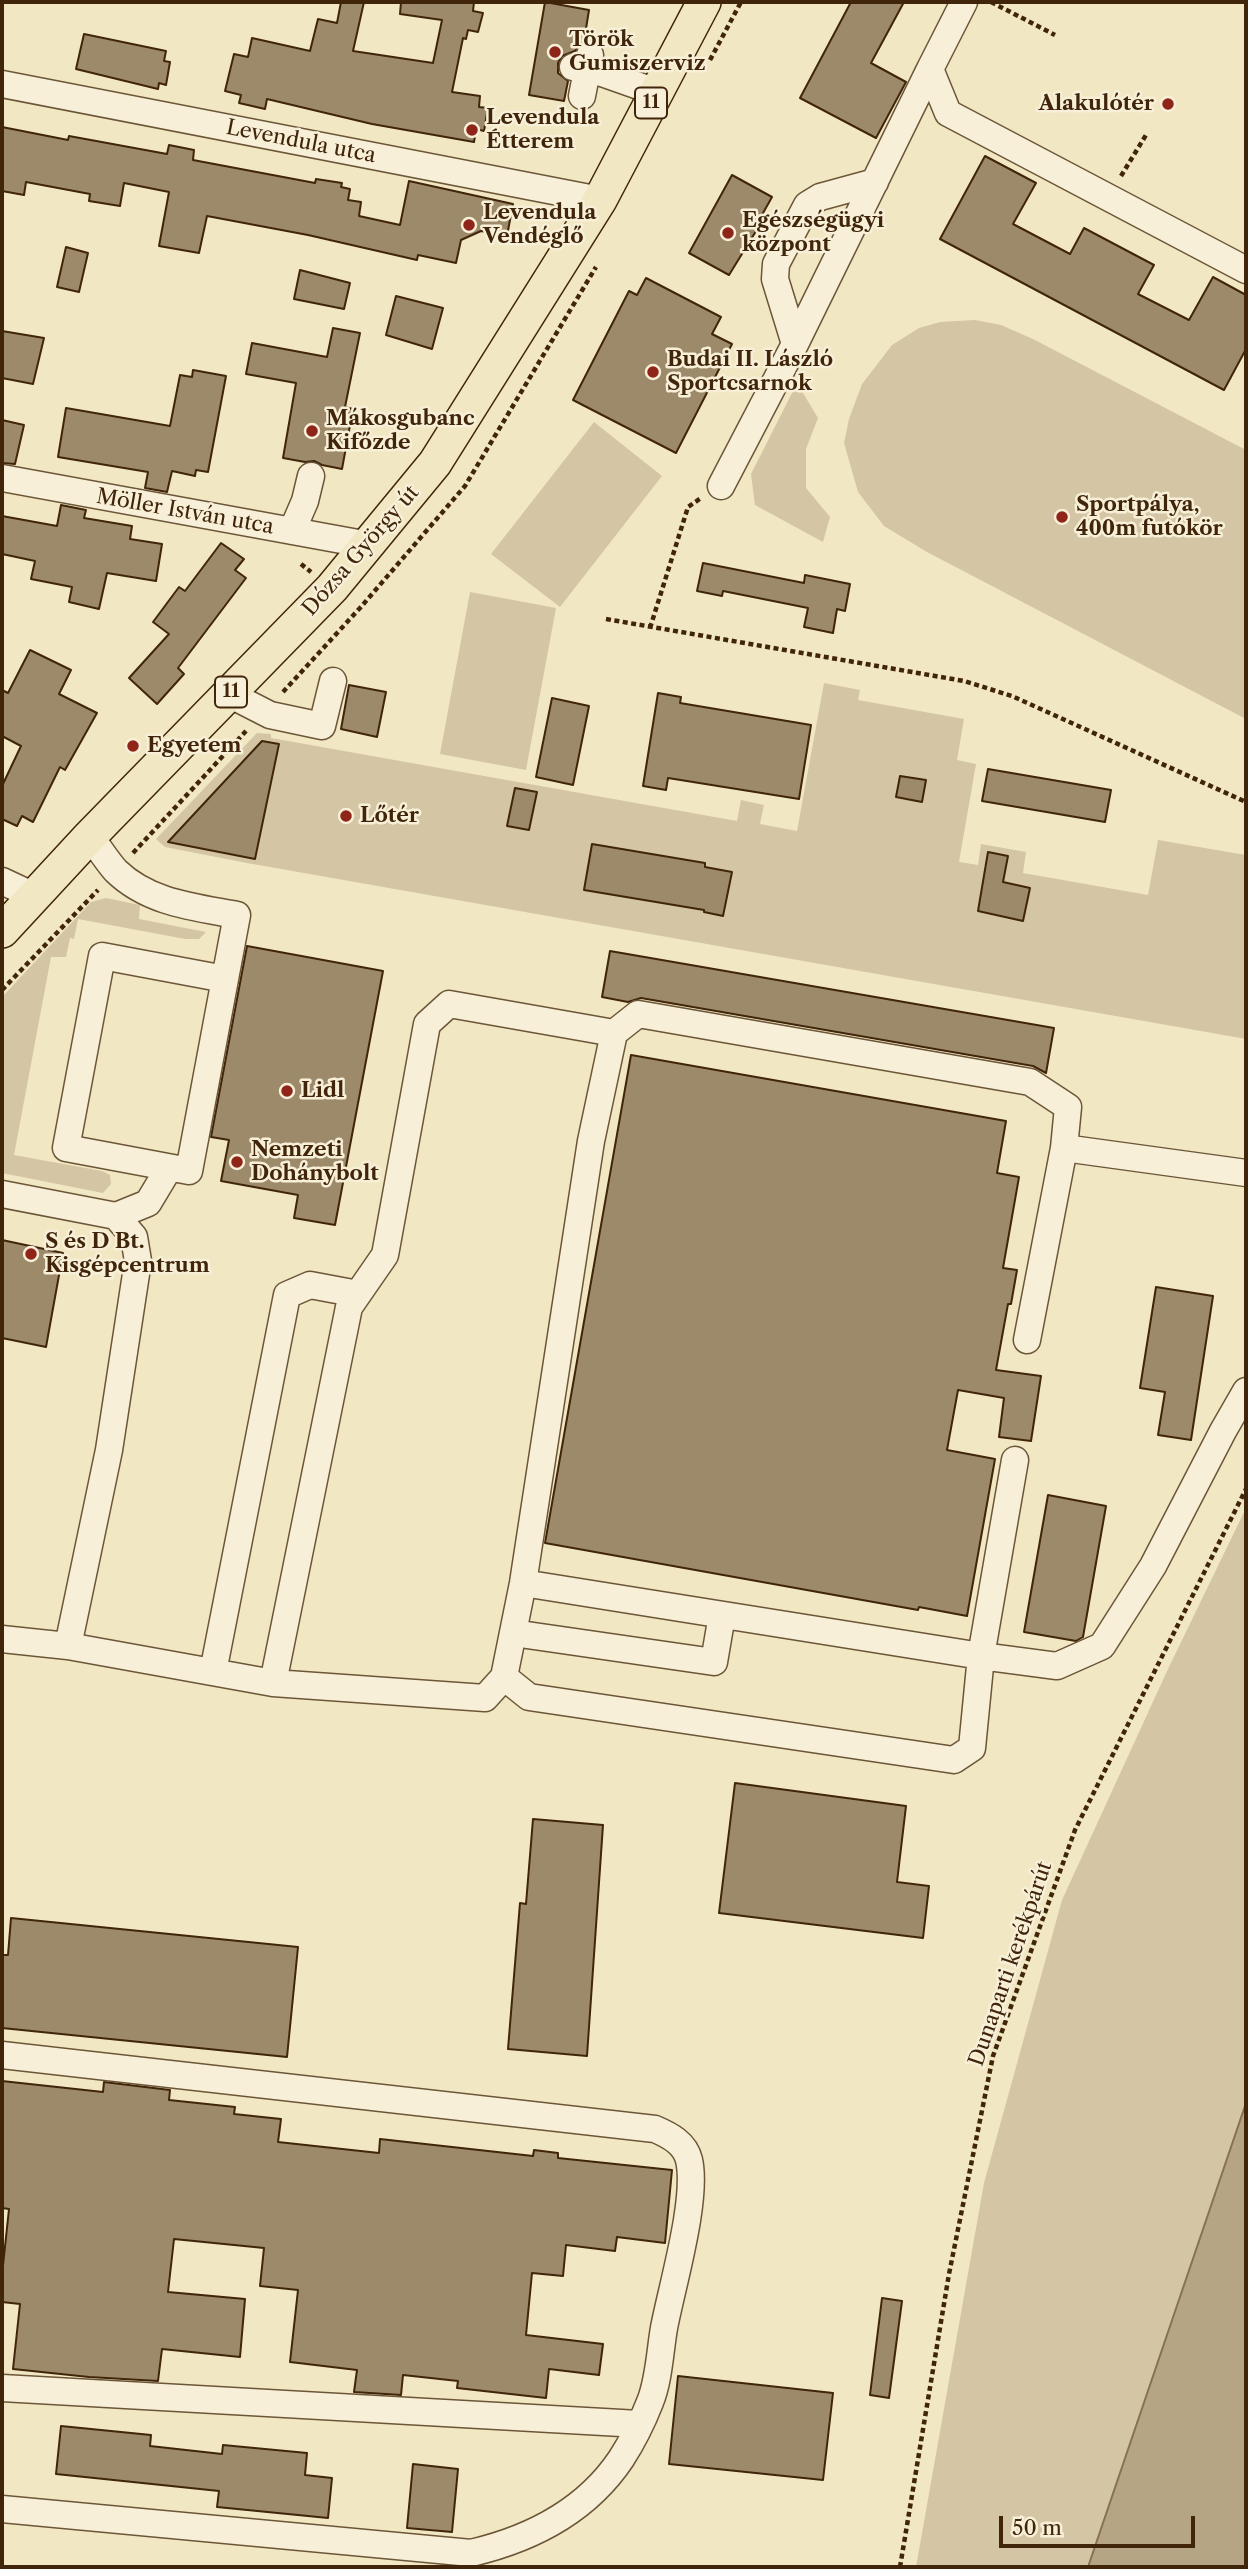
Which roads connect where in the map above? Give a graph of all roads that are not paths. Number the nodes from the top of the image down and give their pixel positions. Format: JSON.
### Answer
{"nodes":[{"id":1,"x":704,"y":2,"type":"edge"},
{"id":2,"x":964,"y":2,"type":"edge"},
{"id":3,"x":930,"y":69,"type":"junction"},
{"id":4,"x":583,"y":72,"type":"dead end"},
{"id":5,"x":2,"y":84,"type":"edge"},
{"id":6,"x":656,"y":92,"type":"junction"},
{"id":7,"x":875,"y":182,"type":"junction"},
{"id":8,"x":600,"y":201,"type":"junction"},
{"id":9,"x":1246,"y":270,"type":"edge"},
{"id":10,"x":795,"y":344,"type":"junction"},
{"id":11,"x":311,"y":476,"type":"dead end"},
{"id":12,"x":2,"y":478,"type":"edge"},
{"id":13,"x":721,"y":486,"type":"road end"},
{"id":14,"x":292,"y":531,"type":"junction"},
{"id":15,"x":369,"y":545,"type":"junction"},
{"id":16,"x":333,"y":681,"type":"dead end"},
{"id":17,"x":229,"y":694,"type":"junction"},
{"id":18,"x":90,"y":836,"type":"junction"},
{"id":19,"x":2,"y":881,"type":"edge"},
{"id":20,"x":34,"y":897,"type":"junction"},
{"id":21,"x":2,"y":931,"type":"edge"},
{"id":22,"x":225,"y":978,"type":"junction"},
{"id":23,"x":614,"y":1033,"type":"junction"},
{"id":24,"x":1064,"y":1148,"type":"junction"},
{"id":25,"x":169,"y":1168,"type":"junction"},
{"id":26,"x":1246,"y":1173,"type":"edge"},
{"id":27,"x":2,"y":1194,"type":"edge"},
{"id":28,"x":116,"y":1216,"type":"junction"},
{"id":29,"x":358,"y":1294,"type":"junction"},
{"id":30,"x":1027,"y":1340,"type":"dead end"},
{"id":31,"x":1246,"y":1391,"type":"edge"},
{"id":32,"x":1015,"y":1460,"type":"dead end"},
{"id":33,"x":523,"y":1583,"type":"junction"},
{"id":34,"x":722,"y":1615,"type":"junction"},
{"id":35,"x":513,"y":1633,"type":"junction"},
{"id":36,"x":2,"y":1639,"type":"edge"},
{"id":37,"x":68,"y":1646,"type":"junction"},
{"id":38,"x":981,"y":1656,"type":"junction"},
{"id":39,"x":213,"y":1672,"type":"junction"},
{"id":40,"x":504,"y":1677,"type":"junction"},
{"id":41,"x":274,"y":1683,"type":"junction"},
{"id":42,"x":2,"y":2055,"type":"edge"},
{"id":43,"x":2,"y":2388,"type":"edge"},
{"id":44,"x":639,"y":2424,"type":"junction"},
{"id":45,"x":2,"y":2509,"type":"edge"}],
"edges":[{"from":1,"to":6,"type":"main road","name":"Dózsa György út","number":"11"},
{"from":2,"to":3,"type":"street"},
{"from":3,"to":7,"type":"street"},
{"from":3,"to":9,"type":"street"},
{"from":4,"to":6,"type":"street"},
{"from":5,"to":8,"type":"street","name":"Levendula utca"},
{"from":6,"to":8,"type":"main road","name":"Dózsa György út","number":"11"},
{"from":7,"to":10,"type":"street"},
{"from":7,"to":10,"type":"street"},
{"from":8,"to":15,"type":"main road","name":"Dózsa György út","number":"11"},
{"from":10,"to":13,"type":"street"},
{"from":11,"to":14,"type":"street"},
{"from":12,"to":14,"type":"street","name":"Möller István utca"},
{"from":14,"to":15,"type":"street","name":"Möller István utca"},
{"from":15,"to":17,"type":"main road","name":"Dózsa György út","number":"11"},
{"from":16,"to":17,"type":"street"},
{"from":17,"to":18,"type":"main road","name":"Dózsa György út","number":"11"},
{"from":18,"to":20,"type":"main road","name":"Dózsa György út","number":"11"},
{"from":18,"to":22,"type":"street"},
{"from":19,"to":20,"type":"street"},
{"from":20,"to":21,"type":"main road","name":"Dózsa György út","number":"11"},
{"from":22,"to":25,"type":"street"},
{"from":22,"to":25,"type":"street"},
{"from":23,"to":24,"type":"street"},
{"from":23,"to":29,"type":"street"},
{"from":23,"to":33,"type":"street"},
{"from":24,"to":26,"type":"street"},
{"from":24,"to":30,"type":"street"},
{"from":25,"to":28,"type":"street"},
{"from":27,"to":28,"type":"street"},
{"from":28,"to":37,"type":"street"},
{"from":29,"to":39,"type":"street"},
{"from":29,"to":41,"type":"street"},
{"from":31,"to":38,"type":"street"},
{"from":32,"to":38,"type":"street"},
{"from":33,"to":34,"type":"street"},
{"from":33,"to":35,"type":"street"},
{"from":34,"to":35,"type":"street"},
{"from":34,"to":38,"type":"street"},
{"from":35,"to":40,"type":"street"},
{"from":36,"to":37,"type":"street"},
{"from":37,"to":39,"type":"street"},
{"from":38,"to":40,"type":"street"},
{"from":39,"to":41,"type":"street"},
{"from":40,"to":41,"type":"street"},
{"from":42,"to":44,"type":"street"},
{"from":43,"to":44,"type":"street"},
{"from":44,"to":45,"type":"street"}]}
